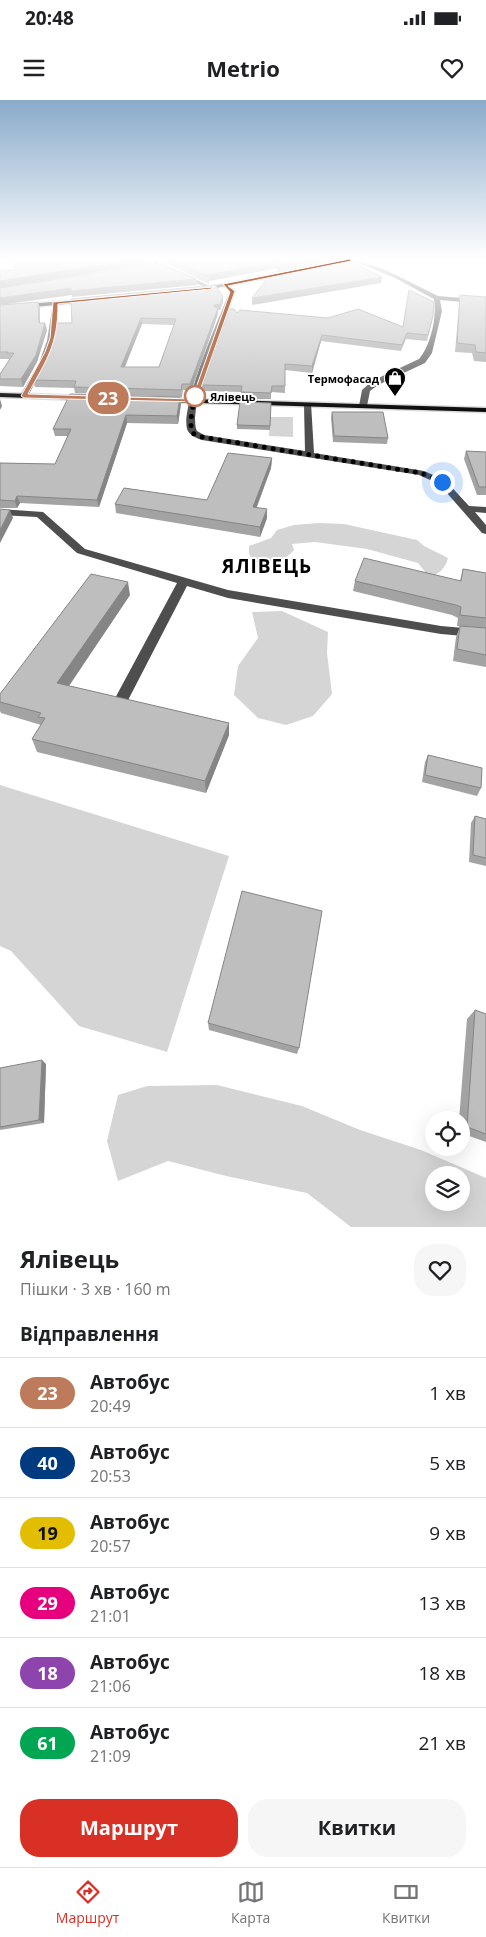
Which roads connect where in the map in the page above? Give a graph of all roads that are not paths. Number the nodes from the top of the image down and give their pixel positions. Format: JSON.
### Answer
{"nodes":[{"id":1,"x":55,"y":313,"type":"edge"},
{"id":2,"x":225,"y":313,"type":"edge"},
{"id":3,"x":439,"y":313,"type":"edge"},
{"id":4,"x":0,"y":395,"type":"edge"},
{"id":5,"x":24,"y":396,"type":"junction"},
{"id":6,"x":96,"y":398,"type":"edge"},
{"id":7,"x":155,"y":400,"type":"edge"},
{"id":8,"x":194,"y":401,"type":"junction"},
{"id":9,"x":308,"y":405,"type":"junction"},
{"id":10,"x":363,"y":406,"type":"junction"},
{"id":11,"x":486,"y":410,"type":"edge"},
{"id":12,"x":310,"y":456,"type":"junction"},
{"id":13,"x":468,"y":510,"type":"junction"},
{"id":14,"x":486,"y":510,"type":"edge"},
{"id":15,"x":0,"y":512,"type":"edge"},
{"id":16,"x":486,"y":531,"type":"edge"},
{"id":17,"x":184,"y":581,"type":"junction"},
{"id":18,"x":486,"y":634,"type":"edge"},
{"id":19,"x":120,"y":702,"type":"edge"}],
"edges":[{"from":1,"to":5,"type":"street"},
{"from":2,"to":8,"type":"street"},
{"from":3,"to":10,"type":"street"},
{"from":4,"to":5,"type":"main road"},
{"from":5,"to":6,"type":"main road"},
{"from":7,"to":8,"type":"main road"},
{"from":8,"to":9,"type":"main road"},
{"from":8,"to":12,"type":"street"},
{"from":9,"to":10,"type":"main road"},
{"from":9,"to":12,"type":"street"},
{"from":10,"to":11,"type":"main road"},
{"from":12,"to":13,"type":"street"},
{"from":13,"to":14,"type":"street"},
{"from":13,"to":16,"type":"street"},
{"from":15,"to":17,"type":"street"},
{"from":17,"to":18,"type":"street"},
{"from":17,"to":19,"type":"street"}]}
